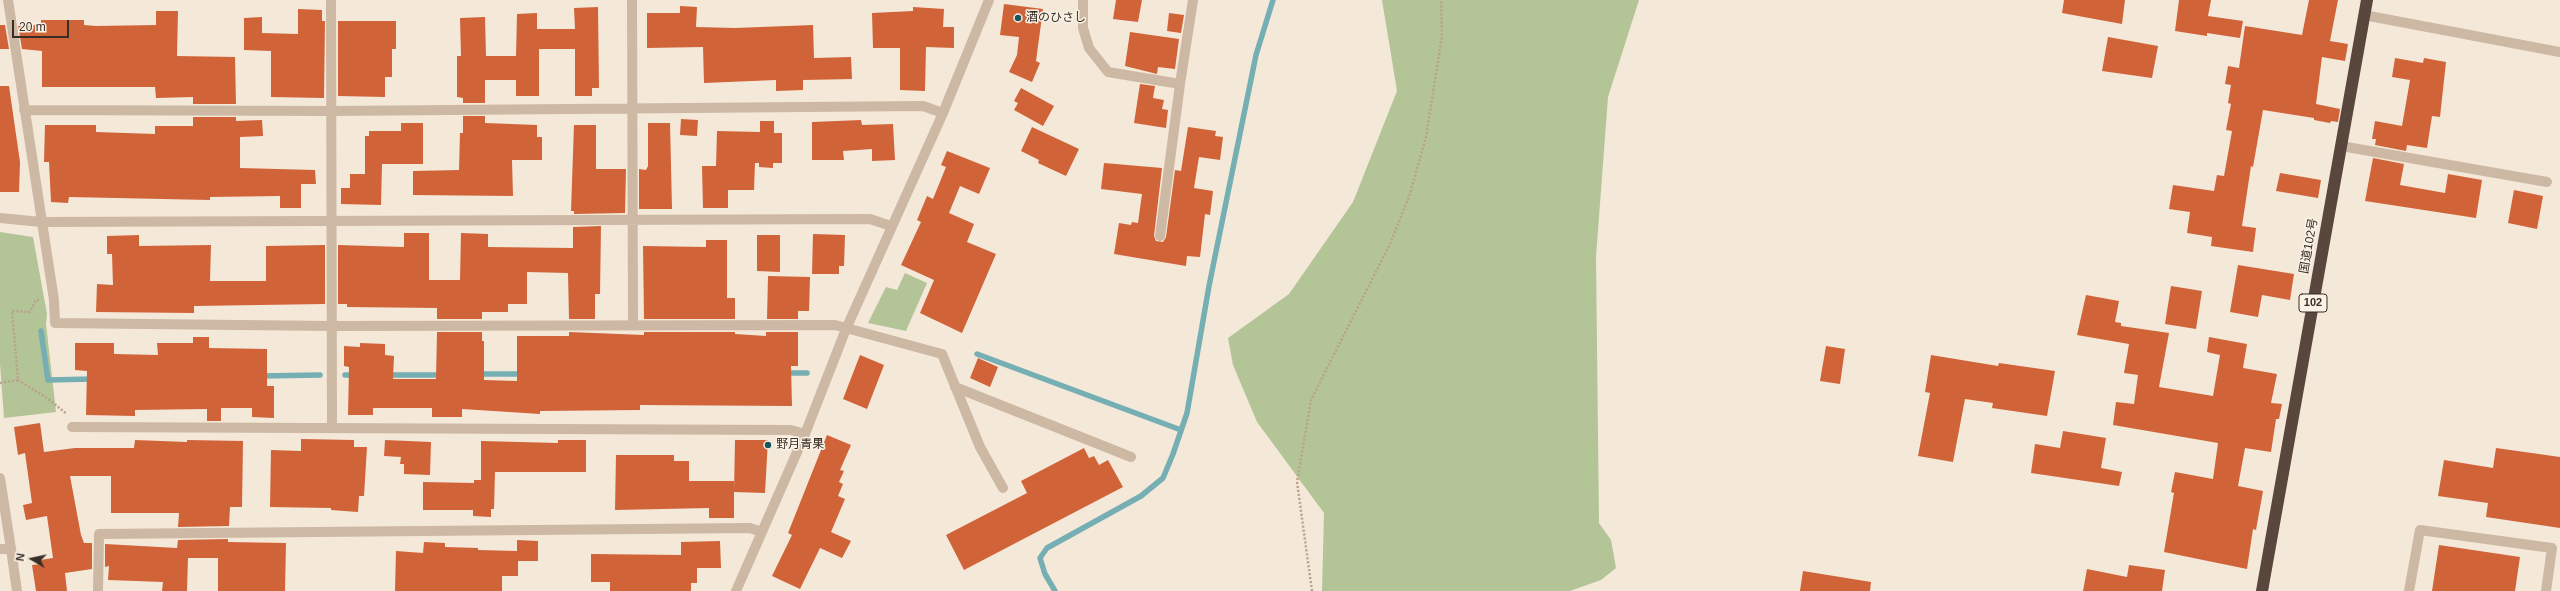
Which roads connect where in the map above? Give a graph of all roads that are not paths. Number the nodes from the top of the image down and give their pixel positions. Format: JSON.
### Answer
{"nodes":[{"id":1,"x":8,"y":0,"type":"edge"},
{"id":2,"x":331,"y":0,"type":"edge"},
{"id":3,"x":632,"y":0,"type":"edge"},
{"id":4,"x":989,"y":0,"type":"edge"},
{"id":5,"x":1083,"y":0,"type":"edge"},
{"id":6,"x":1193,"y":0,"type":"edge"},
{"id":7,"x":2367,"y":0,"type":"edge"},
{"id":8,"x":2364,"y":15,"type":"junction"},
{"id":9,"x":2560,"y":52,"type":"edge"},
{"id":10,"x":1180,"y":84,"type":"junction"},
{"id":11,"x":633,"y":109,"type":"junction"},
{"id":12,"x":24,"y":110,"type":"junction"},
{"id":13,"x":332,"y":111,"type":"junction"},
{"id":14,"x":943,"y":113,"type":"junction"},
{"id":15,"x":2341,"y":146,"type":"junction"},
{"id":16,"x":2547,"y":182,"type":"dead end"},
{"id":17,"x":0,"y":218,"type":"edge"},
{"id":18,"x":632,"y":220,"type":"junction"},
{"id":19,"x":333,"y":221,"type":"junction"},
{"id":20,"x":41,"y":222,"type":"junction"},
{"id":21,"x":891,"y":226,"type":"junction"},
{"id":22,"x":1160,"y":236,"type":"dead end"},
{"id":23,"x":633,"y":324,"type":"junction"},
{"id":24,"x":332,"y":326,"type":"junction"},
{"id":25,"x":846,"y":329,"type":"junction"},
{"id":26,"x":955,"y":387,"type":"junction"},
{"id":27,"x":72,"y":427,"type":"dead end"},
{"id":28,"x":332,"y":427,"type":"junction"},
{"id":29,"x":805,"y":434,"type":"junction"},
{"id":30,"x":1131,"y":457,"type":"dead end"},
{"id":31,"x":0,"y":478,"type":"edge"},
{"id":32,"x":1003,"y":488,"type":"dead end"},
{"id":33,"x":762,"y":532,"type":"junction"},
{"id":34,"x":0,"y":549,"type":"edge"},
{"id":35,"x":11,"y":549,"type":"junction"},
{"id":36,"x":17,"y":591,"type":"edge"},
{"id":37,"x":98,"y":591,"type":"edge"},
{"id":38,"x":736,"y":591,"type":"edge"},
{"id":39,"x":2262,"y":591,"type":"edge"},
{"id":40,"x":2409,"y":591,"type":"edge"},
{"id":41,"x":2546,"y":591,"type":"edge"}],
"edges":[{"from":1,"to":12,"type":"street"},
{"from":2,"to":13,"type":"street"},
{"from":3,"to":11,"type":"street"},
{"from":4,"to":14,"type":"street"},
{"from":5,"to":10,"type":"street"},
{"from":6,"to":10,"type":"street"},
{"from":7,"to":8,"type":"highway","name":"国道102号","number":"102"},
{"from":8,"to":9,"type":"street"},
{"from":8,"to":15,"type":"highway","name":"国道102号","number":"102"},
{"from":10,"to":22,"type":"street"},
{"from":11,"to":13,"type":"street"},
{"from":11,"to":14,"type":"street"},
{"from":11,"to":18,"type":"street"},
{"from":12,"to":13,"type":"street"},
{"from":12,"to":20,"type":"street"},
{"from":13,"to":19,"type":"street"},
{"from":14,"to":21,"type":"street"},
{"from":15,"to":16,"type":"street"},
{"from":15,"to":39,"type":"highway","name":"国道102号","number":"102"},
{"from":17,"to":20,"type":"street"},
{"from":18,"to":19,"type":"street"},
{"from":18,"to":21,"type":"street"},
{"from":18,"to":23,"type":"street"},
{"from":19,"to":20,"type":"street"},
{"from":19,"to":24,"type":"street"},
{"from":20,"to":24,"type":"street"},
{"from":21,"to":25,"type":"street"},
{"from":23,"to":24,"type":"street"},
{"from":23,"to":25,"type":"street"},
{"from":24,"to":28,"type":"street"},
{"from":25,"to":26,"type":"street"},
{"from":25,"to":29,"type":"street"},
{"from":26,"to":30,"type":"street"},
{"from":26,"to":32,"type":"street"},
{"from":27,"to":28,"type":"street"},
{"from":28,"to":29,"type":"street"},
{"from":29,"to":33,"type":"street"},
{"from":31,"to":35,"type":"street"},
{"from":33,"to":37,"type":"street"},
{"from":33,"to":38,"type":"street"},
{"from":34,"to":35,"type":"street"},
{"from":35,"to":36,"type":"street"},
{"from":40,"to":41,"type":"street"}]}
